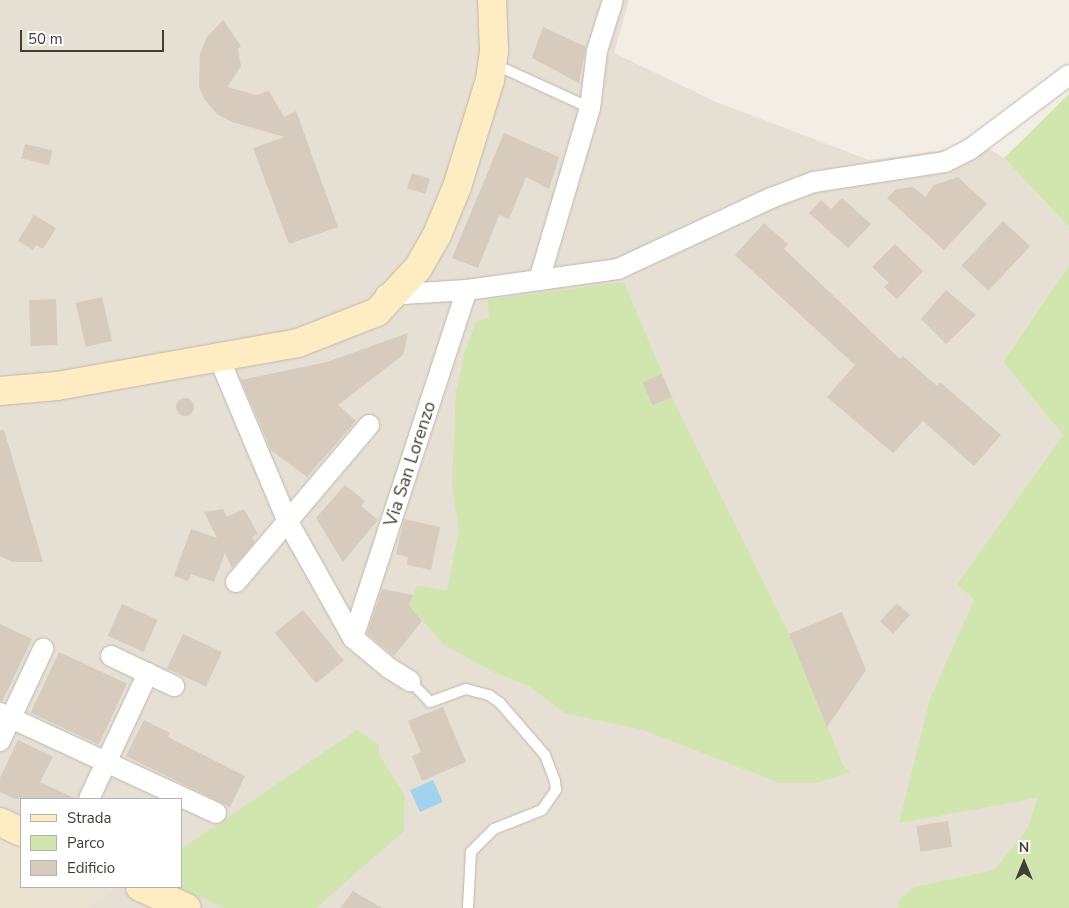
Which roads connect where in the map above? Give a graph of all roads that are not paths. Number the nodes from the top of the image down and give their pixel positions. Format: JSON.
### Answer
{"nodes":[{"id":1,"x":474,"y":0,"type":"edge"},
{"id":2,"x":492,"y":0,"type":"edge"},
{"id":3,"x":613,"y":0,"type":"edge"},
{"id":4,"x":493,"y":63,"type":"junction"},
{"id":5,"x":1069,"y":75,"type":"edge"},
{"id":6,"x":590,"y":108,"type":"junction"},
{"id":7,"x":539,"y":280,"type":"junction"},
{"id":8,"x":467,"y":290,"type":"junction"},
{"id":9,"x":386,"y":295,"type":"junction"},
{"id":10,"x":219,"y":358,"type":"junction"},
{"id":11,"x":0,"y":386,"type":"edge"},
{"id":12,"x":0,"y":391,"type":"edge"},
{"id":13,"x":369,"y":425,"type":"dead end"},
{"id":14,"x":288,"y":522,"type":"junction"},
{"id":15,"x":236,"y":582,"type":"dead end"},
{"id":16,"x":353,"y":638,"type":"junction"},
{"id":17,"x":43,"y":649,"type":"dead end"},
{"id":18,"x":111,"y":656,"type":"dead end"},
{"id":19,"x":148,"y":673,"type":"junction"},
{"id":20,"x":410,"y":681,"type":"joint"},
{"id":21,"x":174,"y":686,"type":"dead end"},
{"id":22,"x":5,"y":716,"type":"edge"},
{"id":23,"x":0,"y":741,"type":"edge"},
{"id":24,"x":106,"y":762,"type":"junction"},
{"id":25,"x":89,"y":798,"type":"edge"},
{"id":26,"x":216,"y":813,"type":"dead end"},
{"id":27,"x":0,"y":822,"type":"edge"},
{"id":28,"x":20,"y":832,"type":"edge"},
{"id":29,"x":142,"y":888,"type":"edge"},
{"id":30,"x":187,"y":908,"type":"edge"},
{"id":31,"x":468,"y":908,"type":"edge"}],
"edges":[{"from":1,"to":9,"type":"street"},
{"from":2,"to":4,"type":"street"},
{"from":3,"to":6,"type":"street"},
{"from":4,"to":6,"type":"lane"},
{"from":4,"to":9,"type":"street"},
{"from":5,"to":7,"type":"street"},
{"from":6,"to":7,"type":"street"},
{"from":7,"to":8,"type":"street"},
{"from":8,"to":9,"type":"street"},
{"from":8,"to":16,"type":"street","name":"Via San Lorenzo"},
{"from":9,"to":10,"type":"street"},
{"from":9,"to":11,"type":"street"},
{"from":10,"to":12,"type":"street"},
{"from":10,"to":14,"type":"street"},
{"from":13,"to":14,"type":"street"},
{"from":14,"to":15,"type":"street"},
{"from":14,"to":16,"type":"street"},
{"from":16,"to":20,"type":"street"},
{"from":17,"to":22,"type":"street"},
{"from":18,"to":19,"type":"street"},
{"from":19,"to":21,"type":"street"},
{"from":19,"to":24,"type":"street"},
{"from":20,"to":31,"type":"lane"},
{"from":22,"to":23,"type":"street"},
{"from":22,"to":24,"type":"street"},
{"from":24,"to":25,"type":"street"},
{"from":24,"to":26,"type":"street"},
{"from":27,"to":28,"type":"street"},
{"from":29,"to":30,"type":"street"}]}
